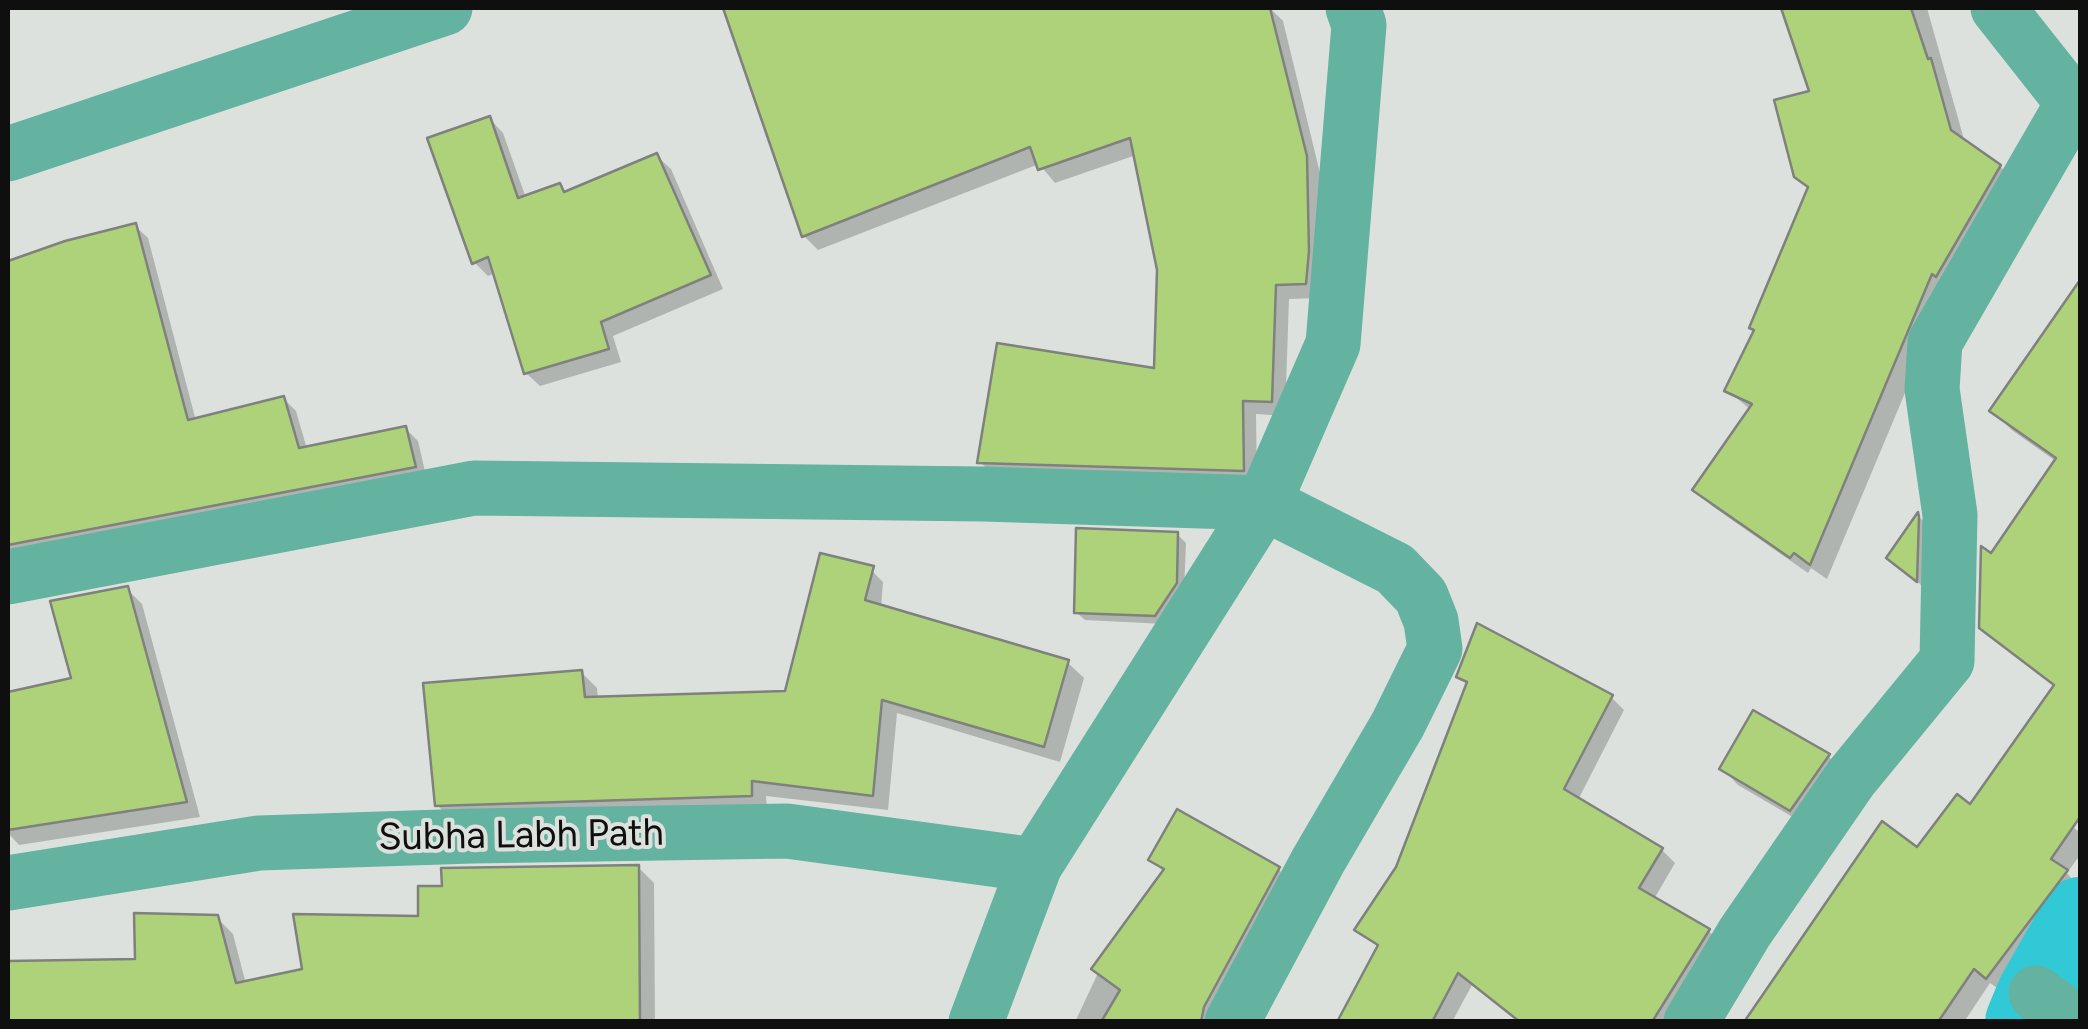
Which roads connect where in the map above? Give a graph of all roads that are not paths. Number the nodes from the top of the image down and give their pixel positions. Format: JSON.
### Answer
{"nodes":[{"id":1,"x":445,"y":8,"type":"edge"},
{"id":2,"x":1353,"y":8,"type":"edge"},
{"id":3,"x":1998,"y":8,"type":"edge"},
{"id":4,"x":2077,"y":99,"type":"edge"},
{"id":5,"x":8,"y":154,"type":"edge"},
{"id":6,"x":1264,"y":502,"type":"junction"},
{"id":7,"x":8,"y":577,"type":"edge"},
{"id":8,"x":1035,"y":865,"type":"junction"},
{"id":9,"x":8,"y":884,"type":"edge"},
{"id":10,"x":976,"y":1022,"type":"edge"},
{"id":11,"x":1232,"y":1022,"type":"edge"},
{"id":12,"x":1691,"y":1022,"type":"edge"}],
"edges":[{"from":1,"to":5,"type":"street"},
{"from":2,"to":6,"type":"street"},
{"from":3,"to":4,"type":"street"},
{"from":4,"to":12,"type":"street"},
{"from":6,"to":7,"type":"street"},
{"from":6,"to":8,"type":"street"},
{"from":6,"to":11,"type":"street"},
{"from":8,"to":9,"type":"street","name":"Subha Labh Path"},
{"from":8,"to":10,"type":"street"}]}
